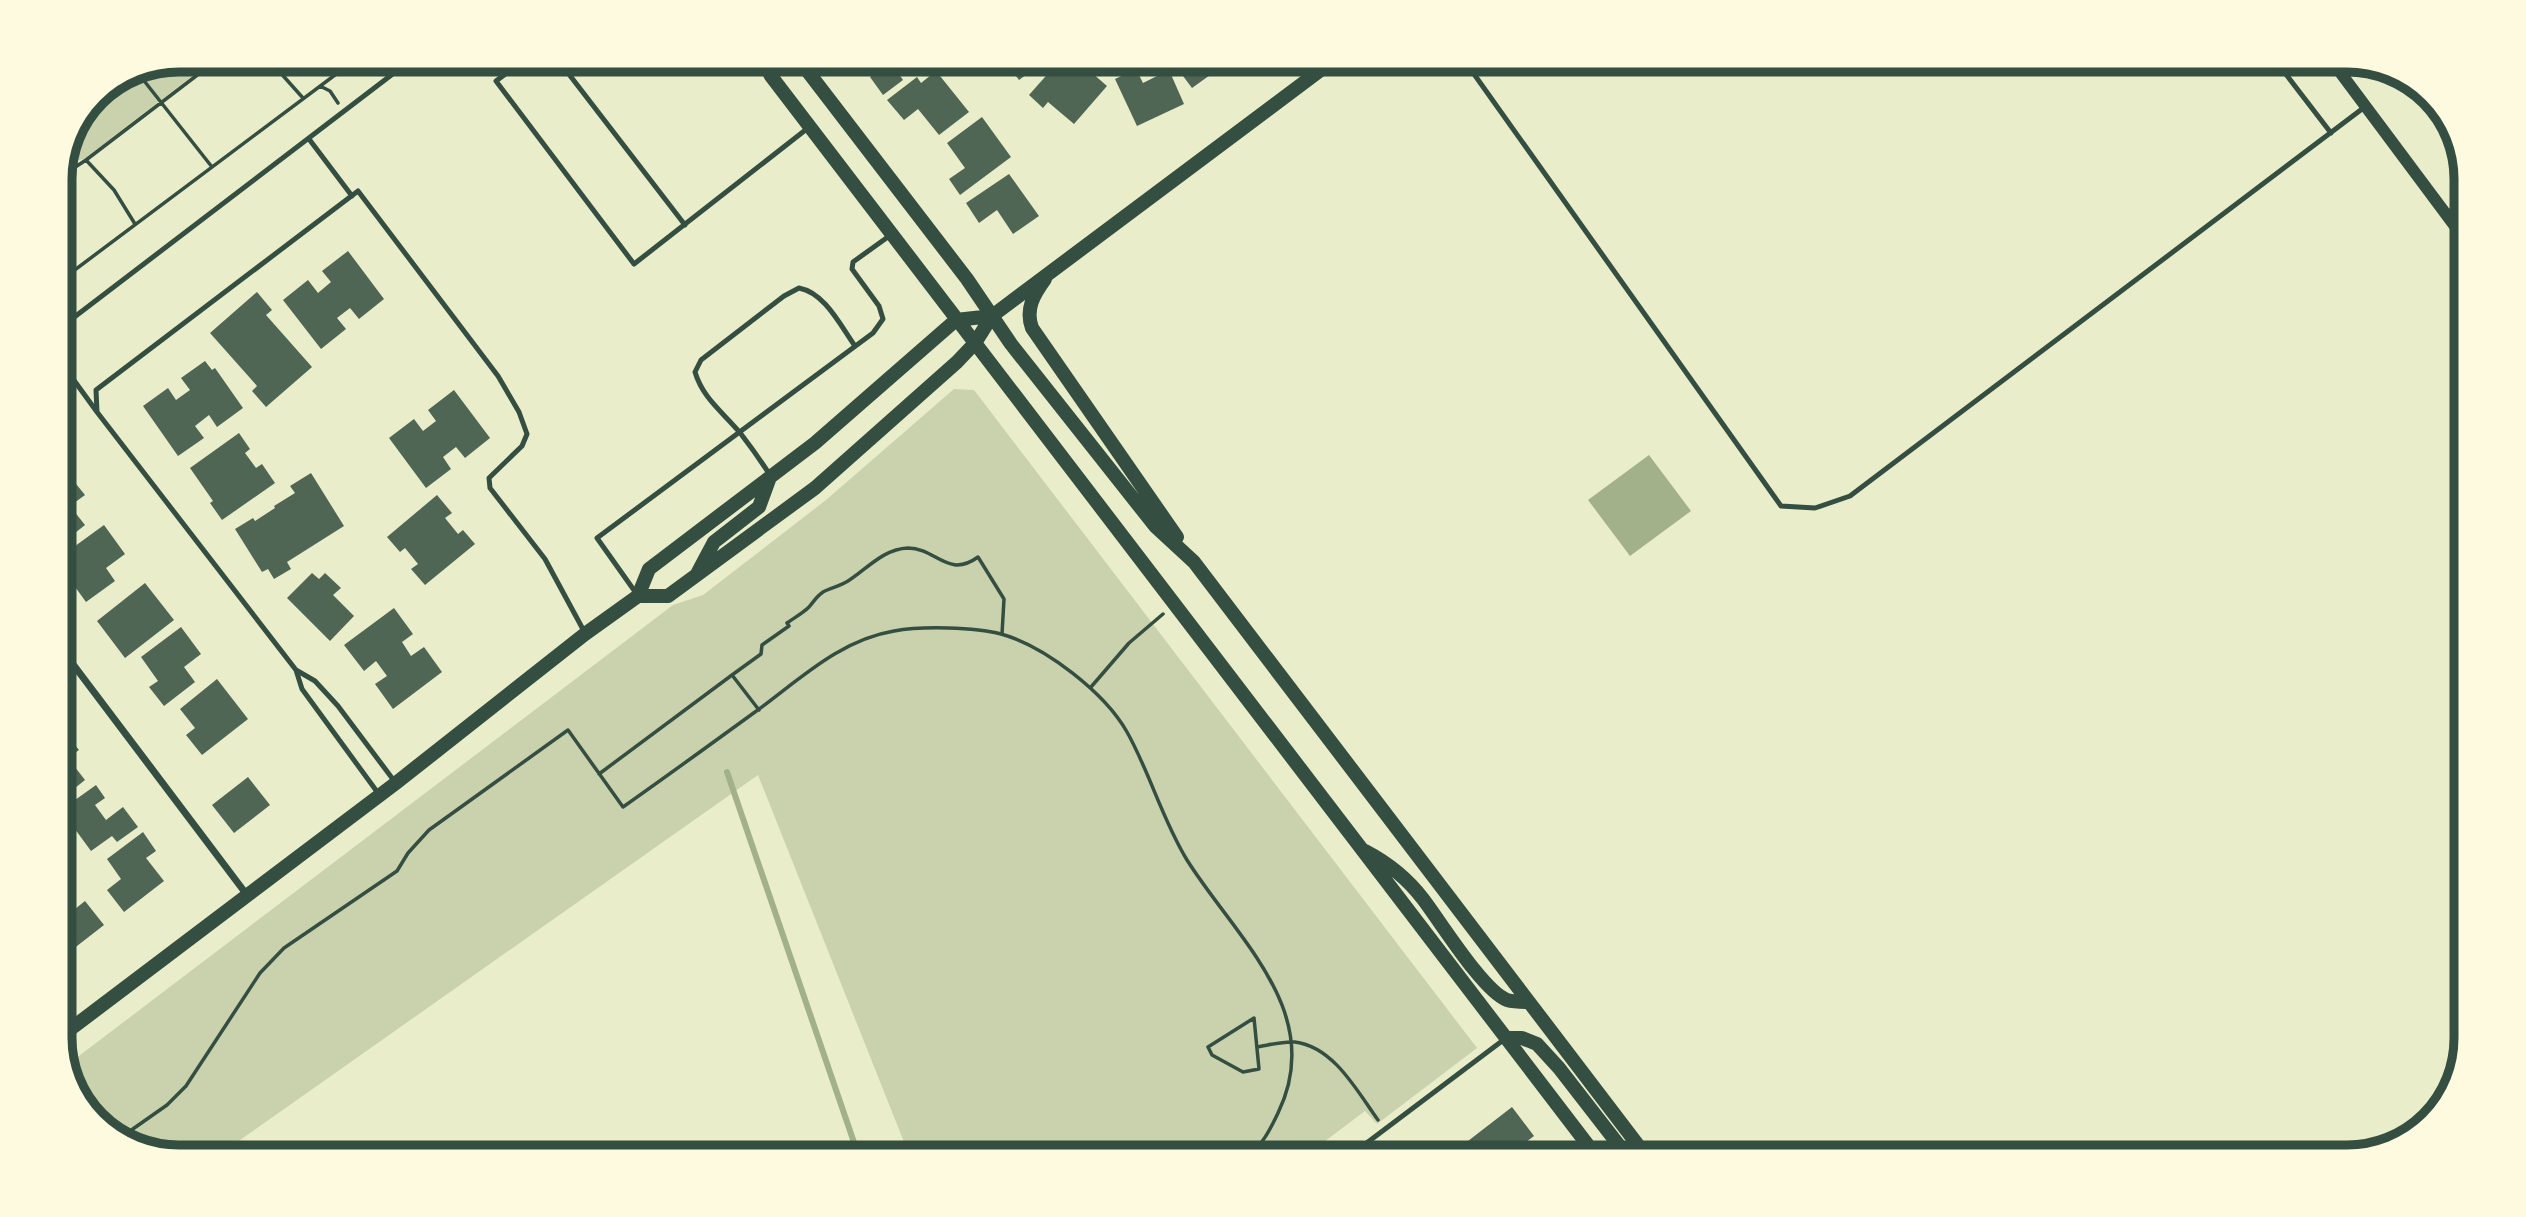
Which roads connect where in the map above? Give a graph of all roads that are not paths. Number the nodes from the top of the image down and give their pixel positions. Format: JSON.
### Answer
{"nodes":[{"id":1,"x":396,"y":72,"type":"edge"},
{"id":2,"x":508,"y":72,"type":"edge"},
{"id":3,"x":567,"y":72,"type":"edge"},
{"id":4,"x":769,"y":72,"type":"edge"},
{"id":5,"x":808,"y":72,"type":"edge"},
{"id":6,"x":1318,"y":72,"type":"edge"},
{"id":7,"x":1473,"y":72,"type":"edge"},
{"id":8,"x":2284,"y":72,"type":"edge"},
{"id":9,"x":2340,"y":72,"type":"edge"},
{"id":10,"x":2366,"y":106,"type":"junction"},
{"id":11,"x":810,"y":127,"type":"junction"},
{"id":12,"x":2331,"y":133,"type":"junction"},
{"id":13,"x":309,"y":139,"type":"junction"},
{"id":14,"x":352,"y":196,"type":"junction"},
{"id":15,"x":2454,"y":209,"type":"edge"},
{"id":16,"x":2447,"y":215,"type":"junction"},
{"id":17,"x":685,"y":225,"type":"junction"},
{"id":18,"x":2454,"y":225,"type":"edge"},
{"id":19,"x":891,"y":234,"type":"junction"},
{"id":20,"x":1055,"y":266,"type":"junction"},
{"id":21,"x":992,"y":316,"type":"junction"},
{"id":22,"x":72,"y":319,"type":"edge"},
{"id":23,"x":956,"y":320,"type":"junction"},
{"id":24,"x":975,"y":343,"type":"junction"},
{"id":25,"x":855,"y":346,"type":"junction"},
{"id":26,"x":72,"y":378,"type":"edge"},
{"id":27,"x":97,"y":412,"type":"junction"},
{"id":28,"x":739,"y":431,"type":"junction"},
{"id":29,"x":771,"y":475,"type":"junction"},
{"id":30,"x":1194,"y":562,"type":"junction"},
{"id":31,"x":695,"y":577,"type":"junction"},
{"id":32,"x":638,"y":596,"type":"junction"},
{"id":33,"x":585,"y":634,"type":"junction"},
{"id":34,"x":72,"y":663,"type":"edge"},
{"id":35,"x":296,"y":670,"type":"junction"},
{"id":36,"x":396,"y":783,"type":"junction"},
{"id":37,"x":380,"y":796,"type":"junction"},
{"id":38,"x":1361,"y":848,"type":"junction"},
{"id":39,"x":247,"y":895,"type":"junction"},
{"id":40,"x":1529,"y":1002,"type":"junction"},
{"id":41,"x":72,"y":1028,"type":"edge"},
{"id":42,"x":1506,"y":1038,"type":"junction"},
{"id":43,"x":1365,"y":1145,"type":"edge"},
{"id":44,"x":1588,"y":1145,"type":"edge"},
{"id":45,"x":1619,"y":1145,"type":"edge"},
{"id":46,"x":1638,"y":1145,"type":"edge"}],
"edges":[{"from":1,"to":13,"type":"lane"},
{"from":2,"to":17,"type":"lane"},
{"from":3,"to":17,"type":"lane"},
{"from":4,"to":11,"type":"main road"},
{"from":5,"to":21,"type":"main road"},
{"from":6,"to":20,"type":"main road"},
{"from":7,"to":12,"type":"lane"},
{"from":8,"to":12,"type":"lane"},
{"from":9,"to":10,"type":"street"},
{"from":10,"to":12,"type":"lane"},
{"from":10,"to":16,"type":"street"},
{"from":11,"to":17,"type":"lane"},
{"from":11,"to":19,"type":"main road"},
{"from":13,"to":14,"type":"lane"},
{"from":13,"to":22,"type":"lane"},
{"from":14,"to":27,"type":"lane"},
{"from":14,"to":33,"type":"lane"},
{"from":15,"to":16,"type":"street"},
{"from":16,"to":18,"type":"street"},
{"from":19,"to":23,"type":"main road"},
{"from":19,"to":25,"type":"lane"},
{"from":20,"to":21,"type":"main road"},
{"from":20,"to":30,"type":"main road"},
{"from":21,"to":23,"type":"main road"},
{"from":21,"to":24,"type":"main road"},
{"from":21,"to":30,"type":"main road"},
{"from":23,"to":24,"type":"main road"},
{"from":23,"to":29,"type":"main road"},
{"from":24,"to":31,"type":"main road"},
{"from":24,"to":38,"type":"main road"},
{"from":25,"to":28,"type":"lane"},
{"from":25,"to":28,"type":"lane"},
{"from":26,"to":27,"type":"lane"},
{"from":27,"to":35,"type":"lane"},
{"from":28,"to":29,"type":"lane"},
{"from":28,"to":32,"type":"lane"},
{"from":29,"to":31,"type":"main road"},
{"from":29,"to":32,"type":"main road"},
{"from":30,"to":40,"type":"main road"},
{"from":31,"to":32,"type":"main road"},
{"from":32,"to":33,"type":"main road"},
{"from":33,"to":36,"type":"main road"},
{"from":34,"to":39,"type":"street"},
{"from":35,"to":36,"type":"lane"},
{"from":35,"to":37,"type":"lane"},
{"from":36,"to":37,"type":"main road"},
{"from":37,"to":39,"type":"main road"},
{"from":38,"to":40,"type":"main road"},
{"from":38,"to":42,"type":"main road"},
{"from":39,"to":41,"type":"main road"},
{"from":40,"to":46,"type":"main road"},
{"from":42,"to":43,"type":"lane"},
{"from":42,"to":44,"type":"main road"},
{"from":42,"to":45,"type":"main road"}]}
